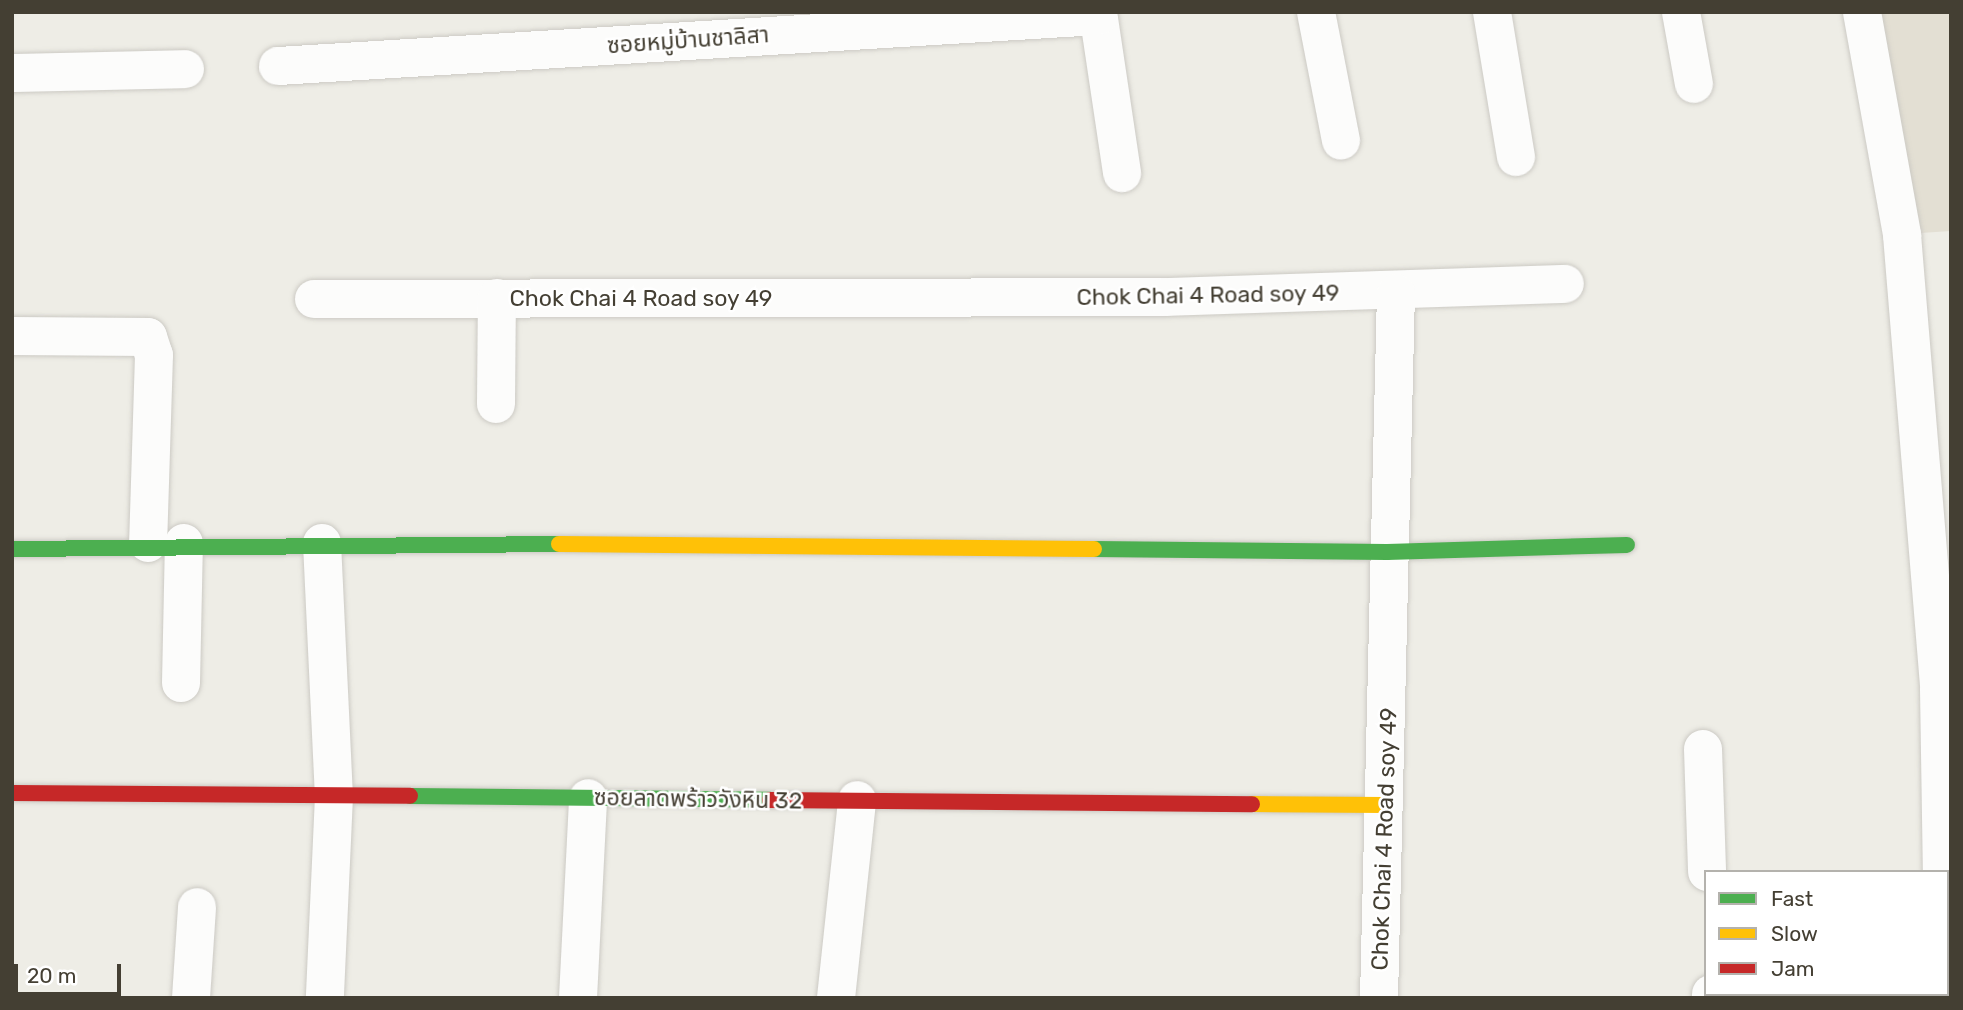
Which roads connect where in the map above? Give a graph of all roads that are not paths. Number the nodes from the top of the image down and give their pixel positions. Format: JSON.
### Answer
{"nodes":[{"id":1,"x":1316,"y":12,"type":"edge"},
{"id":2,"x":1492,"y":12,"type":"edge"},
{"id":3,"x":1681,"y":12,"type":"edge"},
{"id":4,"x":1862,"y":12,"type":"edge"},
{"id":5,"x":1098,"y":14,"type":"edge"},
{"id":6,"x":278,"y":66,"type":"dead end"},
{"id":7,"x":185,"y":69,"type":"dead end"},
{"id":8,"x":12,"y":73,"type":"edge"},
{"id":9,"x":1693,"y":84,"type":"dead end"},
{"id":10,"x":1341,"y":141,"type":"dead end"},
{"id":11,"x":1516,"y":157,"type":"dead end"},
{"id":12,"x":1122,"y":173,"type":"dead end"},
{"id":13,"x":1565,"y":284,"type":"dead end"},
{"id":14,"x":1396,"y":293,"type":"junction"},
{"id":15,"x":498,"y":298,"type":"junction"},
{"id":16,"x":314,"y":299,"type":"dead end"},
{"id":17,"x":12,"y":336,"type":"edge"},
{"id":18,"x":496,"y":404,"type":"dead end"},
{"id":19,"x":166,"y":543,"type":"junction"},
{"id":20,"x":323,"y":543,"type":"junction"},
{"id":21,"x":1627,"y":545,"type":"dead end"},
{"id":22,"x":12,"y":548,"type":"edge"},
{"id":23,"x":1387,"y":552,"type":"junction"},
{"id":24,"x":181,"y":683,"type":"dead end"},
{"id":25,"x":1945,"y":688,"type":"edge"},
{"id":26,"x":1703,"y":748,"type":"dead end"},
{"id":27,"x":12,"y":793,"type":"edge"},
{"id":28,"x":334,"y":796,"type":"junction"},
{"id":29,"x":588,"y":798,"type":"junction"},
{"id":30,"x":857,"y":800,"type":"junction"},
{"id":31,"x":1384,"y":805,"type":"junction"},
{"id":32,"x":1707,"y":870,"type":"edge"},
{"id":33,"x":1942,"y":870,"type":"edge"},
{"id":34,"x":197,"y":907,"type":"dead end"},
{"id":35,"x":191,"y":998,"type":"edge"},
{"id":36,"x":326,"y":998,"type":"edge"},
{"id":37,"x":578,"y":998,"type":"edge"},
{"id":38,"x":836,"y":998,"type":"edge"},
{"id":39,"x":1379,"y":998,"type":"edge"}],
"edges":[{"from":1,"to":10,"type":"street"},
{"from":2,"to":11,"type":"street"},
{"from":3,"to":9,"type":"street"},
{"from":4,"to":25,"type":"street"},
{"from":5,"to":6,"type":"street","name":"ซอยหมู่บ้านชาลิสา"},
{"from":5,"to":12,"type":"street"},
{"from":7,"to":8,"type":"street"},
{"from":13,"to":14,"type":"street"},
{"from":14,"to":15,"type":"street","name":"Chok Chai 4 Road soy 49"},
{"from":14,"to":23,"type":"street","name":"Chok Chai 4 Road soy 49"},
{"from":15,"to":16,"type":"street","name":"Chok Chai 4 Road soy 49"},
{"from":15,"to":18,"type":"street"},
{"from":17,"to":19,"type":"street"},
{"from":19,"to":20,"type":"street"},
{"from":19,"to":22,"type":"street"},
{"from":19,"to":24,"type":"street"},
{"from":20,"to":23,"type":"street"},
{"from":20,"to":28,"type":"street"},
{"from":21,"to":23,"type":"street"},
{"from":23,"to":31,"type":"street","name":"Chok Chai 4 Road soy 49"},
{"from":25,"to":33,"type":"street"},
{"from":26,"to":32,"type":"street"},
{"from":27,"to":28,"type":"street","name":"ซอยลาดพร้าววังหิน 32"},
{"from":28,"to":29,"type":"street","name":"ซอยลาดพร้าววังหิน 32"},
{"from":28,"to":36,"type":"street"},
{"from":29,"to":30,"type":"street","name":"ซอยลาดพร้าววังหิน 32"},
{"from":29,"to":37,"type":"street"},
{"from":30,"to":31,"type":"street","name":"ซอยลาดพร้าววังหิน 32"},
{"from":30,"to":38,"type":"street"},
{"from":31,"to":39,"type":"street","name":"Chok Chai 4 Road soy 49"},
{"from":34,"to":35,"type":"street"}]}
